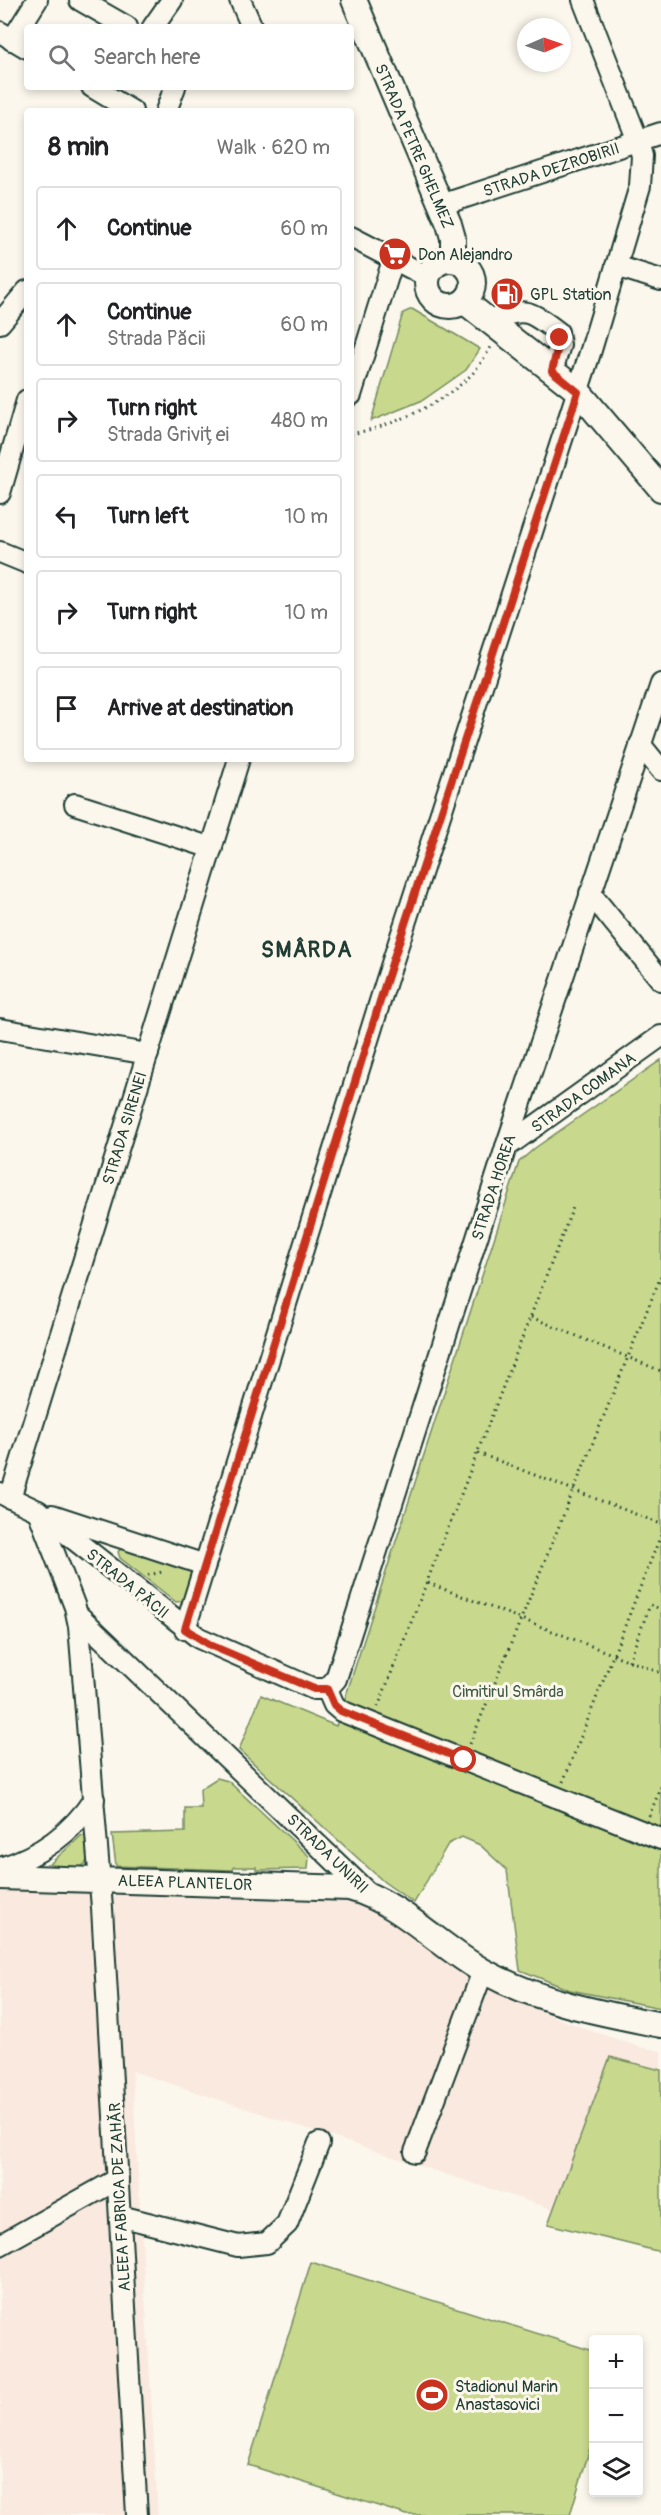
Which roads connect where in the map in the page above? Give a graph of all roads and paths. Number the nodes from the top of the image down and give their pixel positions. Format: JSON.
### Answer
{"nodes":[{"id":1,"x":37,"y":0,"type":"edge"},
{"id":2,"x":80,"y":0,"type":"edge"},
{"id":3,"x":172,"y":0,"type":"edge"},
{"id":4,"x":240,"y":0,"type":"edge"},
{"id":5,"x":354,"y":0,"type":"edge"},
{"id":6,"x":583,"y":0,"type":"edge"},
{"id":7,"x":122,"y":24,"type":"edge"},
{"id":8,"x":155,"y":24,"type":"edge"},
{"id":9,"x":251,"y":24,"type":"edge"},
{"id":10,"x":13,"y":40,"type":"edge"},
{"id":11,"x":97,"y":90,"type":"edge"},
{"id":12,"x":174,"y":90,"type":"edge"},
{"id":13,"x":127,"y":108,"type":"edge"},
{"id":14,"x":167,"y":108,"type":"edge"},
{"id":15,"x":661,"y":133,"type":"edge"},
{"id":16,"x":638,"y":141,"type":"junction"},
{"id":17,"x":441,"y":205,"type":"junction"},
{"id":18,"x":354,"y":239,"type":"edge"},
{"id":19,"x":393,"y":260,"type":"junction"},
{"id":20,"x":453,"y":260,"type":"junction"},
{"id":21,"x":616,"y":266,"type":"junction"},
{"id":22,"x":428,"y":277,"type":"junction"},
{"id":23,"x":661,"y":280,"type":"edge"},
{"id":24,"x":24,"y":295,"type":"edge"},
{"id":25,"x":465,"y":302,"type":"junction"},
{"id":26,"x":0,"y":323,"type":"edge"},
{"id":27,"x":495,"y":326,"type":"junction"},
{"id":28,"x":552,"y":371,"type":"junction"},
{"id":29,"x":354,"y":385,"type":"edge"},
{"id":30,"x":578,"y":392,"type":"junction"},
{"id":31,"x":24,"y":410,"type":"edge"},
{"id":32,"x":354,"y":433,"type":"edge"},
{"id":33,"x":661,"y":489,"type":"edge"},
{"id":34,"x":0,"y":493,"type":"edge"},
{"id":35,"x":0,"y":552,"type":"edge"},
{"id":36,"x":24,"y":562,"type":"edge"},
{"id":37,"x":661,"y":684,"type":"edge"},
{"id":38,"x":640,"y":744,"type":"junction"},
{"id":39,"x":238,"y":762,"type":"edge"},
{"id":40,"x":661,"y":770,"type":"edge"},
{"id":41,"x":75,"y":804,"type":"dead end"},
{"id":42,"x":212,"y":848,"type":"junction"},
{"id":43,"x":590,"y":893,"type":"junction"},
{"id":44,"x":661,"y":980,"type":"edge"},
{"id":45,"x":0,"y":1029,"type":"edge"},
{"id":46,"x":661,"y":1036,"type":"edge"},
{"id":47,"x":148,"y":1054,"type":"junction"},
{"id":48,"x":506,"y":1147,"type":"junction"},
{"id":49,"x":574,"y":1206,"type":"dead end"},
{"id":50,"x":661,"y":1276,"type":"edge"},
{"id":51,"x":531,"y":1317,"type":"junction"},
{"id":52,"x":629,"y":1358,"type":"junction"},
{"id":53,"x":661,"y":1371,"type":"edge"},
{"id":54,"x":478,"y":1453,"type":"junction"},
{"id":55,"x":574,"y":1491,"type":"junction"},
{"id":56,"x":5,"y":1496,"type":"edge"},
{"id":57,"x":38,"y":1511,"type":"junction"},
{"id":58,"x":661,"y":1524,"type":"edge"},
{"id":59,"x":661,"y":1535,"type":"edge"},
{"id":60,"x":205,"y":1565,"type":"junction"},
{"id":61,"x":427,"y":1583,"type":"junction"},
{"id":62,"x":661,"y":1609,"type":"edge"},
{"id":63,"x":77,"y":1614,"type":"junction"},
{"id":64,"x":522,"y":1620,"type":"junction"},
{"id":65,"x":185,"y":1629,"type":"junction"},
{"id":66,"x":614,"y":1655,"type":"junction"},
{"id":67,"x":629,"y":1661,"type":"junction"},
{"id":68,"x":661,"y":1672,"type":"edge"},
{"id":69,"x":327,"y":1689,"type":"junction"},
{"id":70,"x":372,"y":1723,"type":"junction"},
{"id":71,"x":464,"y":1760,"type":"junction"},
{"id":72,"x":661,"y":1787,"type":"edge"},
{"id":73,"x":557,"y":1797,"type":"junction"},
{"id":74,"x":94,"y":1799,"type":"junction"},
{"id":75,"x":652,"y":1836,"type":"edge"},
{"id":76,"x":0,"y":1868,"type":"edge"},
{"id":77,"x":0,"y":1878,"type":"edge"},
{"id":78,"x":101,"y":1880,"type":"junction"},
{"id":79,"x":370,"y":1894,"type":"junction"},
{"id":80,"x":483,"y":1971,"type":"junction"},
{"id":81,"x":661,"y":2025,"type":"edge"},
{"id":82,"x":320,"y":2143,"type":"dead end"},
{"id":83,"x":415,"y":2152,"type":"dead end"},
{"id":84,"x":118,"y":2179,"type":"junction"},
{"id":85,"x":120,"y":2216,"type":"junction"},
{"id":86,"x":0,"y":2245,"type":"edge"},
{"id":87,"x":137,"y":2515,"type":"edge"}],
"edges":[{"from":1,"to":10,"type":"street"},
{"from":2,"to":7,"type":"street"},
{"from":3,"to":8,"type":"street"},
{"from":4,"to":9,"type":"street"},
{"from":5,"to":17,"type":"main road","name":"STRADA PETRE GHELMEZ"},
{"from":6,"to":16,"type":"street"},
{"from":11,"to":13,"type":"street"},
{"from":12,"to":14,"type":"street"},
{"from":15,"to":16,"type":"street","name":"STRADA DEZROBIRII"},
{"from":16,"to":17,"type":"street","name":"STRADA DEZROBIRII"},
{"from":16,"to":21,"type":"street"},
{"from":17,"to":20,"type":"main road","name":"STRADA PETRE GHELMEZ"},
{"from":18,"to":19,"type":"street"},
{"from":19,"to":22,"type":"street"},
{"from":19,"to":29,"type":"street"},
{"from":20,"to":22,"type":"main road"},
{"from":20,"to":25,"type":"main road"},
{"from":21,"to":23,"type":"street"},
{"from":21,"to":30,"type":"street"},
{"from":22,"to":25,"type":"main road"},
{"from":24,"to":26,"type":"street"},
{"from":25,"to":27,"type":"main road"},
{"from":27,"to":28,"type":"main road"},
{"from":27,"to":28,"type":"street"},
{"from":27,"to":32,"type":"path"},
{"from":28,"to":30,"type":"main road"},
{"from":30,"to":33,"type":"main road"},
{"from":30,"to":60,"type":"street"},
{"from":31,"to":34,"type":"street"},
{"from":35,"to":36,"type":"street"},
{"from":37,"to":38,"type":"street","name":"STRADA HOREA"},
{"from":38,"to":40,"type":"street"},
{"from":38,"to":43,"type":"street","name":"STRADA HOREA"},
{"from":39,"to":42,"type":"street","name":"STRADA SIRENEI"},
{"from":41,"to":42,"type":"street"},
{"from":42,"to":47,"type":"street","name":"STRADA SIRENEI"},
{"from":43,"to":44,"type":"street"},
{"from":43,"to":48,"type":"street","name":"STRADA HOREA"},
{"from":45,"to":47,"type":"street"},
{"from":46,"to":48,"type":"street","name":"STRADA COMANA"},
{"from":47,"to":56,"type":"street","name":"STRADA SIRENEI"},
{"from":48,"to":69,"type":"street","name":"STRADA HOREA"},
{"from":49,"to":51,"type":"path"},
{"from":50,"to":52,"type":"path"},
{"from":51,"to":52,"type":"path"},
{"from":51,"to":54,"type":"path"},
{"from":52,"to":53,"type":"path"},
{"from":52,"to":55,"type":"path"},
{"from":54,"to":55,"type":"path"},
{"from":54,"to":61,"type":"path"},
{"from":55,"to":58,"type":"path"},
{"from":55,"to":64,"type":"path"},
{"from":56,"to":57,"type":"street","name":"STRADA PĂCII"},
{"from":57,"to":60,"type":"street"},
{"from":57,"to":63,"type":"street"},
{"from":57,"to":65,"type":"street","name":"STRADA PĂCII"},
{"from":59,"to":66,"type":"path"},
{"from":60,"to":65,"type":"street"},
{"from":61,"to":64,"type":"path"},
{"from":61,"to":70,"type":"path"},
{"from":62,"to":67,"type":"path"},
{"from":63,"to":74,"type":"street"},
{"from":63,"to":79,"type":"street","name":"STRADA UNIRII"},
{"from":64,"to":66,"type":"path"},
{"from":64,"to":71,"type":"path"},
{"from":65,"to":69,"type":"street","name":"STRADA PĂCII"},
{"from":66,"to":67,"type":"path"},
{"from":66,"to":73,"type":"path"},
{"from":67,"to":68,"type":"path"},
{"from":69,"to":70,"type":"street"},
{"from":70,"to":71,"type":"street"},
{"from":71,"to":73,"type":"street"},
{"from":72,"to":75,"type":"path"},
{"from":73,"to":75,"type":"street"},
{"from":74,"to":76,"type":"street"},
{"from":74,"to":78,"type":"street","name":"ALEEA FABRICA DE ZAHĂR"},
{"from":77,"to":78,"type":"main road","name":"ALEEA PLANTELOR"},
{"from":78,"to":79,"type":"main road","name":"ALEEA PLANTELOR"},
{"from":78,"to":84,"type":"street","name":"ALEEA FABRICA DE ZAHĂR"},
{"from":79,"to":80,"type":"main road","name":"STRADA UNIRII"},
{"from":80,"to":81,"type":"main road","name":"STRADA UNIRII"},
{"from":80,"to":83,"type":"street"},
{"from":82,"to":85,"type":"street"},
{"from":84,"to":85,"type":"street","name":"ALEEA FABRICA DE ZAHĂR"},
{"from":84,"to":86,"type":"street"},
{"from":85,"to":87,"type":"street","name":"ALEEA FABRICA DE ZAHĂR"}]}
